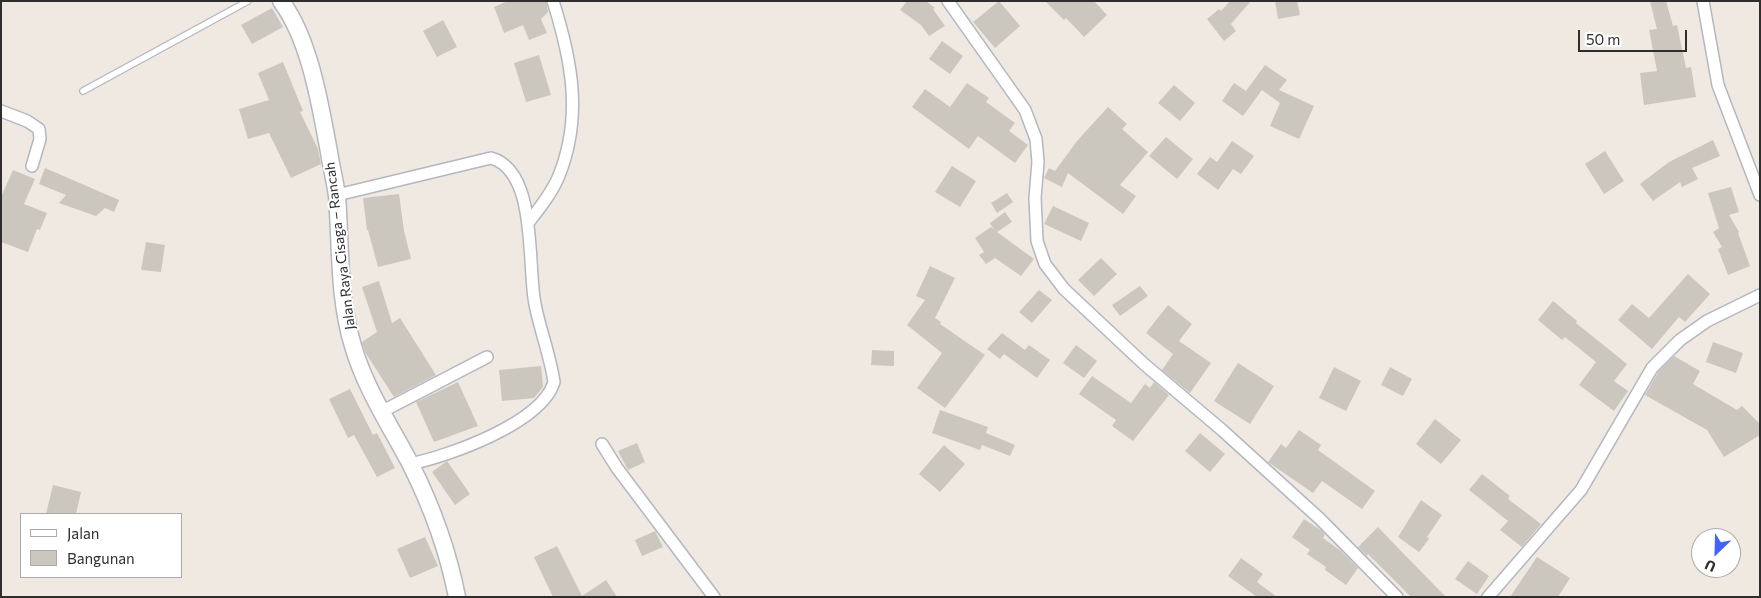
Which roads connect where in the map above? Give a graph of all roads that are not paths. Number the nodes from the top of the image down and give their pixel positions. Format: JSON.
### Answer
{"nodes":[{"id":1,"x":248,"y":1,"type":"edge"},
{"id":2,"x":281,"y":1,"type":"edge"},
{"id":3,"x":554,"y":1,"type":"edge"},
{"id":4,"x":948,"y":1,"type":"edge"},
{"id":5,"x":1703,"y":1,"type":"edge"},
{"id":6,"x":83,"y":90,"type":"dead end"},
{"id":7,"x":1,"y":111,"type":"edge"},
{"id":8,"x":32,"y":166,"type":"dead end"},
{"id":9,"x":1756,"y":169,"type":"edge"},
{"id":10,"x":337,"y":195,"type":"junction"},
{"id":11,"x":1760,"y":195,"type":"edge"},
{"id":12,"x":528,"y":223,"type":"junction"},
{"id":13,"x":1760,"y":295,"type":"edge"},
{"id":14,"x":487,"y":357,"type":"dead end"},
{"id":15,"x":382,"y":412,"type":"junction"},
{"id":16,"x":602,"y":444,"type":"dead end"},
{"id":17,"x":410,"y":464,"type":"junction"},
{"id":18,"x":457,"y":597,"type":"edge"},
{"id":19,"x":714,"y":597,"type":"edge"},
{"id":20,"x":1398,"y":597,"type":"edge"},
{"id":21,"x":1488,"y":597,"type":"edge"}],
"edges":[{"from":1,"to":6,"type":"lane"},
{"from":2,"to":10,"type":"main road","name":"Jalan Raya Cisaga – Rancah"},
{"from":3,"to":12,"type":"street"},
{"from":4,"to":20,"type":"street"},
{"from":5,"to":9,"type":"street"},
{"from":7,"to":8,"type":"street"},
{"from":9,"to":11,"type":"street"},
{"from":10,"to":12,"type":"street"},
{"from":10,"to":15,"type":"main road","name":"Jalan Raya Cisaga – Rancah"},
{"from":12,"to":17,"type":"street"},
{"from":13,"to":21,"type":"street"},
{"from":14,"to":15,"type":"street"},
{"from":15,"to":17,"type":"main road","name":"Jalan Raya Cisaga – Rancah"},
{"from":16,"to":19,"type":"street"},
{"from":17,"to":18,"type":"main road","name":"Jalan Raya Cisaga – Rancah"}]}
